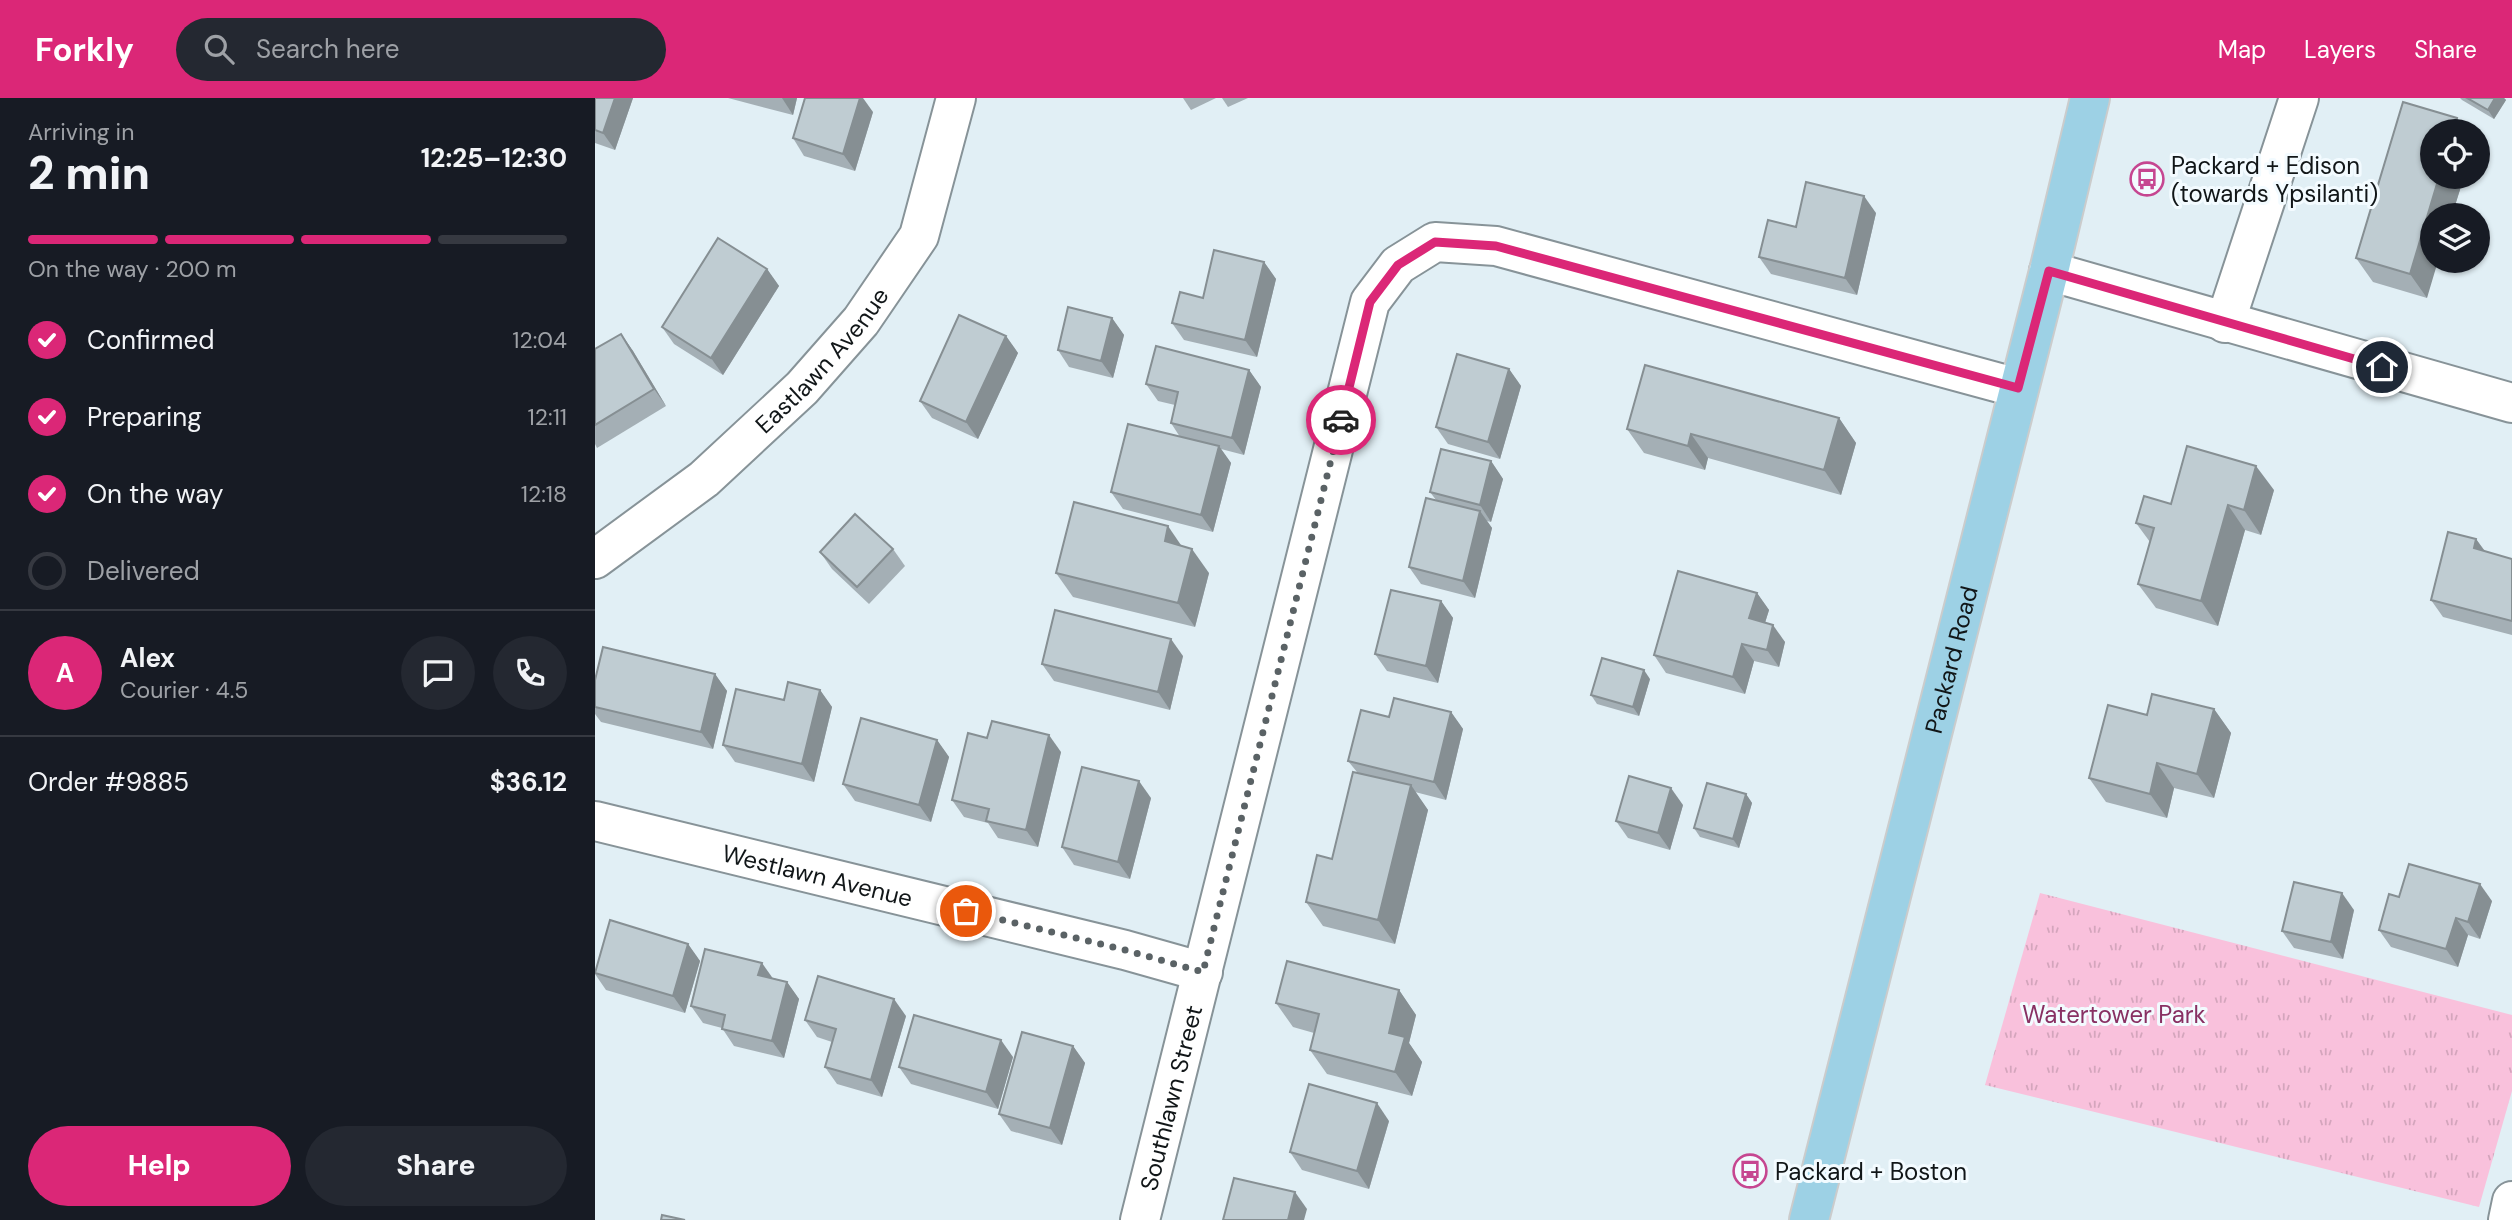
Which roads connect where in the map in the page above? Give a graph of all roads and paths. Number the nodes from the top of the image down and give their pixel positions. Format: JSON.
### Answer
{"nodes":[{"id":1,"x":955,"y":98,"type":"edge"},
{"id":2,"x":2090,"y":98,"type":"edge"},
{"id":3,"x":2299,"y":98,"type":"edge"},
{"id":4,"x":2049,"y":271,"type":"junction"},
{"id":5,"x":2225,"y":323,"type":"junction"},
{"id":6,"x":2018,"y":388,"type":"junction"},
{"id":7,"x":2512,"y":403,"type":"edge"},
{"id":8,"x":595,"y":559,"type":"edge"},
{"id":9,"x":595,"y":821,"type":"edge"},
{"id":10,"x":1203,"y":972,"type":"junction"},
{"id":11,"x":2512,"y":1201,"type":"edge"},
{"id":12,"x":1140,"y":1220,"type":"edge"},
{"id":13,"x":1809,"y":1220,"type":"edge"},
{"id":14,"x":2508,"y":1220,"type":"edge"}],
"edges":[{"from":1,"to":8,"type":"street","name":"Eastlawn Avenue"},
{"from":2,"to":4,"type":"main road","name":"Packard Road"},
{"from":3,"to":5,"type":"street"},
{"from":4,"to":5,"type":"street"},
{"from":4,"to":6,"type":"main road","name":"Packard Road"},
{"from":5,"to":7,"type":"street"},
{"from":6,"to":10,"type":"street","name":"Southlawn Street"},
{"from":6,"to":13,"type":"main road","name":"Packard Road"},
{"from":9,"to":10,"type":"street","name":"Westlawn Avenue"},
{"from":10,"to":12,"type":"street","name":"Southlawn Street"},
{"from":11,"to":14,"type":"street"}]}
